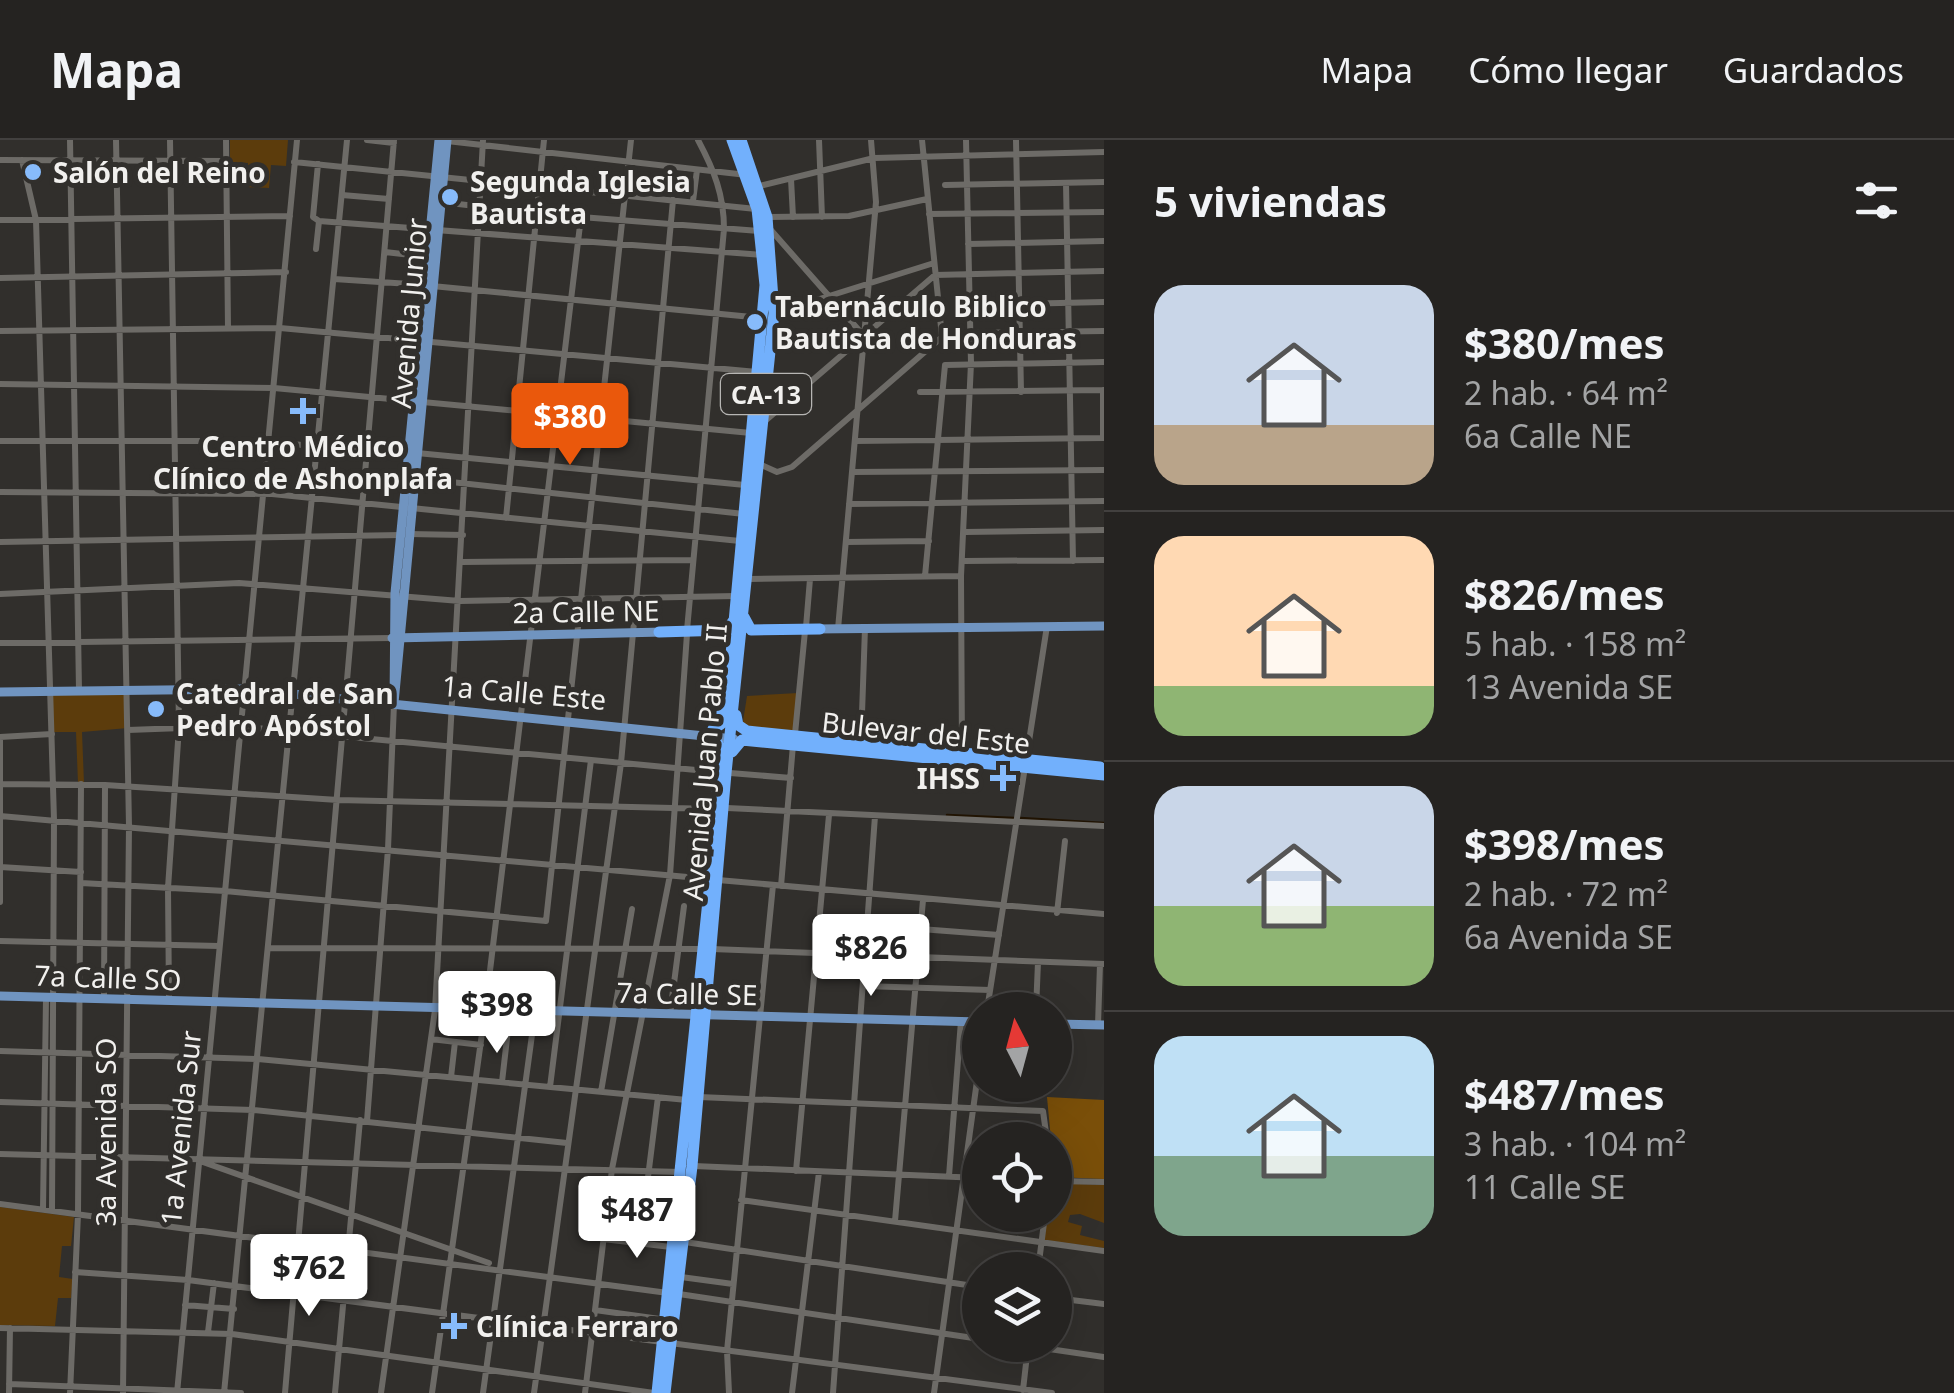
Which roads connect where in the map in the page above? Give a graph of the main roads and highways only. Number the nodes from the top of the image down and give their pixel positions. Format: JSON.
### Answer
{"nodes":[{"id":1,"x":439,"y":140,"type":"edge"},
{"id":2,"x":731,"y":140,"type":"edge"},
{"id":3,"x":741,"y":140,"type":"edge"},
{"id":4,"x":447,"y":141,"type":"edge"},
{"id":5,"x":440,"y":174,"type":"junction"},
{"id":6,"x":752,"y":180,"type":"junction"},
{"id":7,"x":765,"y":222,"type":"junction"},
{"id":8,"x":434,"y":228,"type":"junction"},
{"id":9,"x":768,"y":316,"type":"junction"},
{"id":10,"x":758,"y":428,"type":"junction"},
{"id":11,"x":413,"y":454,"type":"junction"},
{"id":12,"x":408,"y":508,"type":"junction"},
{"id":13,"x":739,"y":617,"type":"junction"},
{"id":14,"x":1102,"y":625,"type":"edge"},
{"id":15,"x":811,"y":629,"type":"junction"},
{"id":16,"x":752,"y":631,"type":"junction"},
{"id":17,"x":664,"y":632,"type":"junction"},
{"id":18,"x":396,"y":637,"type":"junction"},
{"id":19,"x":732,"y":642,"type":"junction"},
{"id":20,"x":0,"y":692,"type":"edge"},
{"id":21,"x":394,"y":703,"type":"junction"},
{"id":22,"x":723,"y":704,"type":"junction"},
{"id":23,"x":737,"y":704,"type":"junction"},
{"id":24,"x":712,"y":732,"type":"junction"},
{"id":25,"x":745,"y":735,"type":"junction"},
{"id":26,"x":861,"y":746,"type":"junction"},
{"id":27,"x":1024,"y":764,"type":"junction"},
{"id":28,"x":724,"y":769,"type":"junction"},
{"id":29,"x":1104,"y":771,"type":"edge"},
{"id":30,"x":717,"y":844,"type":"junction"},
{"id":31,"x":714,"y":879,"type":"junction"},
{"id":32,"x":707,"y":949,"type":"junction"},
{"id":33,"x":0,"y":996,"type":"edge"},
{"id":34,"x":214,"y":1002,"type":"joint"},
{"id":35,"x":700,"y":1016,"type":"junction"},
{"id":36,"x":962,"y":1021,"type":"edge"},
{"id":37,"x":1072,"y":1024,"type":"edge"},
{"id":38,"x":1101,"y":1025,"type":"edge"},
{"id":39,"x":687,"y":1169,"type":"junction"},
{"id":40,"x":680,"y":1245,"type":"junction"},
{"id":41,"x":674,"y":1294,"type":"junction"},
{"id":42,"x":669,"y":1344,"type":"junction"},
{"id":43,"x":656,"y":1393,"type":"edge"},
{"id":44,"x":665,"y":1393,"type":"edge"}],
"edges":[{"from":1,"to":5,"type":"main road","name":"Avenida Junior"},
{"from":2,"to":6,"type":"highway","name":"Avenida Juan Pablo II","number":"CA-13"},
{"from":3,"to":6,"type":"highway","name":"Avenida Juan Pablo II","number":"CA-13"},
{"from":4,"to":5,"type":"main road","name":"Avenida Junior"},
{"from":5,"to":8,"type":"main road","name":"Avenida Junior"},
{"from":5,"to":8,"type":"main road","name":"Avenida Junior"},
{"from":6,"to":7,"type":"highway","name":"Avenida Juan Pablo II","number":"CA-13"},
{"from":7,"to":9,"type":"highway","name":"Avenida Juan Pablo II","number":"CA-13"},
{"from":7,"to":9,"type":"highway","name":"Avenida Juan Pablo II","number":"CA-13"},
{"from":8,"to":11,"type":"main road","name":"Avenida Junior"},
{"from":9,"to":10,"type":"highway","name":"Avenida Juan Pablo II","number":"CA-13"},
{"from":9,"to":10,"type":"highway","name":"Avenida Juan Pablo II","number":"CA-13"},
{"from":10,"to":13,"type":"highway","name":"Avenida Juan Pablo II","number":"CA-13"},
{"from":10,"to":13,"type":"highway","name":"Avenida Juan Pablo II","number":"CA-13"},
{"from":11,"to":12,"type":"main road","name":"Avenida Junior"},
{"from":11,"to":12,"type":"main road","name":"Avenida Junior"},
{"from":12,"to":18,"type":"main road","name":"Avenida Junior"},
{"from":13,"to":16,"type":"highway"},
{"from":13,"to":19,"type":"highway","name":"Avenida Juan Pablo II","number":"CA-13"},
{"from":14,"to":15,"type":"main road","name":"2a Calle NE"},
{"from":15,"to":16,"type":"highway"},
{"from":15,"to":17,"type":"main road","name":"2a Calle NE"},
{"from":16,"to":19,"type":"highway"},
{"from":17,"to":18,"type":"main road","name":"2a Calle NE"},
{"from":17,"to":19,"type":"highway"},
{"from":18,"to":21,"type":"main road","name":"Avenida Junior"},
{"from":19,"to":22,"type":"highway"},
{"from":19,"to":23,"type":"highway"},
{"from":19,"to":30,"type":"highway","name":"Avenida Juan Pablo II"},
{"from":20,"to":21,"type":"main road","name":"1a Calle Este"},
{"from":21,"to":24,"type":"main road","name":"1a Calle Este"},
{"from":22,"to":23,"type":"highway"},
{"from":22,"to":24,"type":"highway"},
{"from":23,"to":25,"type":"highway"},
{"from":24,"to":25,"type":"main road","name":"1a Calle Este"},
{"from":24,"to":28,"type":"highway"},
{"from":25,"to":26,"type":"highway","name":"Bulevar del Este"},
{"from":25,"to":28,"type":"highway"},
{"from":26,"to":27,"type":"highway","name":"Bulevar del Este"},
{"from":26,"to":27,"type":"highway","name":"Bulevar del Este"},
{"from":27,"to":29,"type":"highway","name":"Bulevar del Este"},
{"from":28,"to":30,"type":"highway"},
{"from":30,"to":31,"type":"highway","name":"Avenida Juan Pablo II"},
{"from":31,"to":32,"type":"highway","name":"Avenida Juan Pablo II"},
{"from":31,"to":32,"type":"highway","name":"Avenida Juan Pablo II"},
{"from":32,"to":35,"type":"highway","name":"Avenida Juan Pablo II"},
{"from":33,"to":34,"type":"main road","name":"7a Calle SO"},
{"from":34,"to":35,"type":"main road","name":"7a Calle SE"},
{"from":35,"to":36,"type":"main road","name":"7a Calle SE"},
{"from":35,"to":39,"type":"highway","name":"Avenida Juan Pablo II"},
{"from":37,"to":38,"type":"main road"},
{"from":39,"to":40,"type":"highway","name":"Avenida Juan Pablo II"},
{"from":39,"to":40,"type":"highway","name":"Avenida Juan Pablo II"},
{"from":40,"to":41,"type":"highway","name":"Avenida Juan Pablo II"},
{"from":40,"to":41,"type":"highway","name":"Avenida Juan Pablo II"},
{"from":41,"to":42,"type":"highway","name":"Avenida Juan Pablo II"},
{"from":41,"to":42,"type":"highway","name":"Avenida Juan Pablo II"},
{"from":42,"to":43,"type":"highway","name":"Avenida Juan Pablo II"},
{"from":42,"to":44,"type":"highway","name":"Avenida Juan Pablo II"}]}
